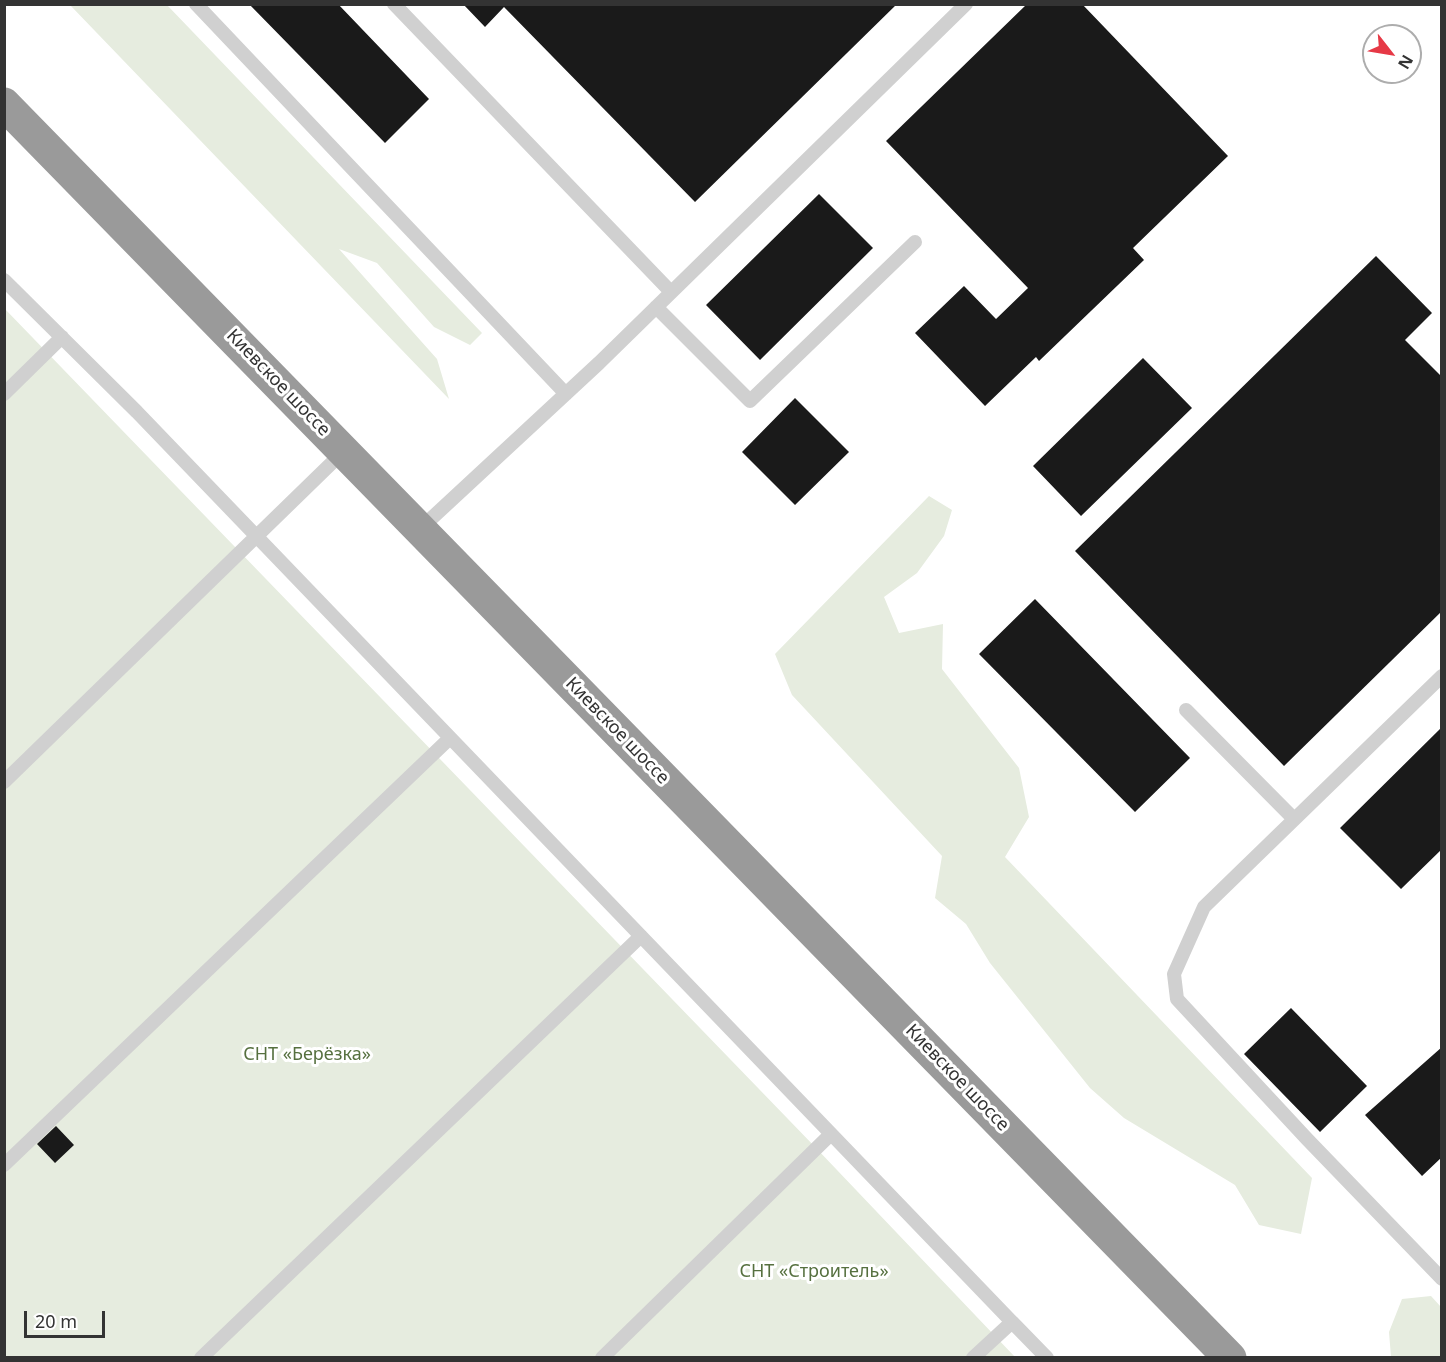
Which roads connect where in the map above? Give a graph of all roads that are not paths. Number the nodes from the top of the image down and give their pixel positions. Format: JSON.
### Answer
{"nodes":[{"id":1,"x":196,"y":4,"type":"edge"},
{"id":2,"x":394,"y":4,"type":"edge"},
{"id":3,"x":966,"y":4,"type":"edge"},
{"id":4,"x":4,"y":104,"type":"edge"},
{"id":5,"x":915,"y":242,"type":"dead end"},
{"id":6,"x":4,"y":280,"type":"edge"},
{"id":7,"x":671,"y":292,"type":"junction"},
{"id":8,"x":656,"y":307,"type":"junction"},
{"id":9,"x":62,"y":337,"type":"junction"},
{"id":10,"x":4,"y":394,"type":"edge"},
{"id":11,"x":566,"y":394,"type":"junction"},
{"id":12,"x":344,"y":452,"type":"junction"},
{"id":13,"x":420,"y":529,"type":"junction"},
{"id":14,"x":256,"y":536,"type":"junction"},
{"id":15,"x":1442,"y":676,"type":"edge"},
{"id":16,"x":1186,"y":710,"type":"dead end"},
{"id":17,"x":450,"y":738,"type":"junction"},
{"id":18,"x":4,"y":782,"type":"edge"},
{"id":19,"x":1294,"y":819,"type":"junction"},
{"id":20,"x":641,"y":936,"type":"junction"},
{"id":21,"x":831,"y":1134,"type":"junction"},
{"id":22,"x":4,"y":1165,"type":"edge"},
{"id":23,"x":1442,"y":1279,"type":"edge"},
{"id":24,"x":1011,"y":1322,"type":"junction"},
{"id":25,"x":201,"y":1358,"type":"edge"},
{"id":26,"x":602,"y":1358,"type":"edge"},
{"id":27,"x":973,"y":1358,"type":"edge"},
{"id":28,"x":1047,"y":1358,"type":"edge"},
{"id":29,"x":1230,"y":1358,"type":"edge"}],
"edges":[{"from":1,"to":11,"type":"lane"},
{"from":2,"to":7,"type":"lane"},
{"from":3,"to":7,"type":"lane"},
{"from":4,"to":12,"type":"highway","name":"Киевское шоссе"},
{"from":5,"to":8,"type":"lane"},
{"from":6,"to":9,"type":"lane"},
{"from":7,"to":8,"type":"lane"},
{"from":8,"to":11,"type":"lane"},
{"from":9,"to":10,"type":"lane"},
{"from":9,"to":14,"type":"lane"},
{"from":11,"to":13,"type":"lane"},
{"from":12,"to":13,"type":"highway","name":"Киевское шоссе"},
{"from":12,"to":14,"type":"lane"},
{"from":13,"to":29,"type":"highway","name":"Киевское шоссе"},
{"from":14,"to":17,"type":"lane"},
{"from":14,"to":18,"type":"lane"},
{"from":15,"to":19,"type":"lane"},
{"from":16,"to":19,"type":"lane"},
{"from":17,"to":20,"type":"lane"},
{"from":17,"to":22,"type":"lane"},
{"from":19,"to":23,"type":"lane"},
{"from":20,"to":21,"type":"lane"},
{"from":20,"to":25,"type":"lane"},
{"from":21,"to":24,"type":"lane"},
{"from":21,"to":26,"type":"lane"},
{"from":24,"to":27,"type":"lane"},
{"from":24,"to":28,"type":"lane"}]}
